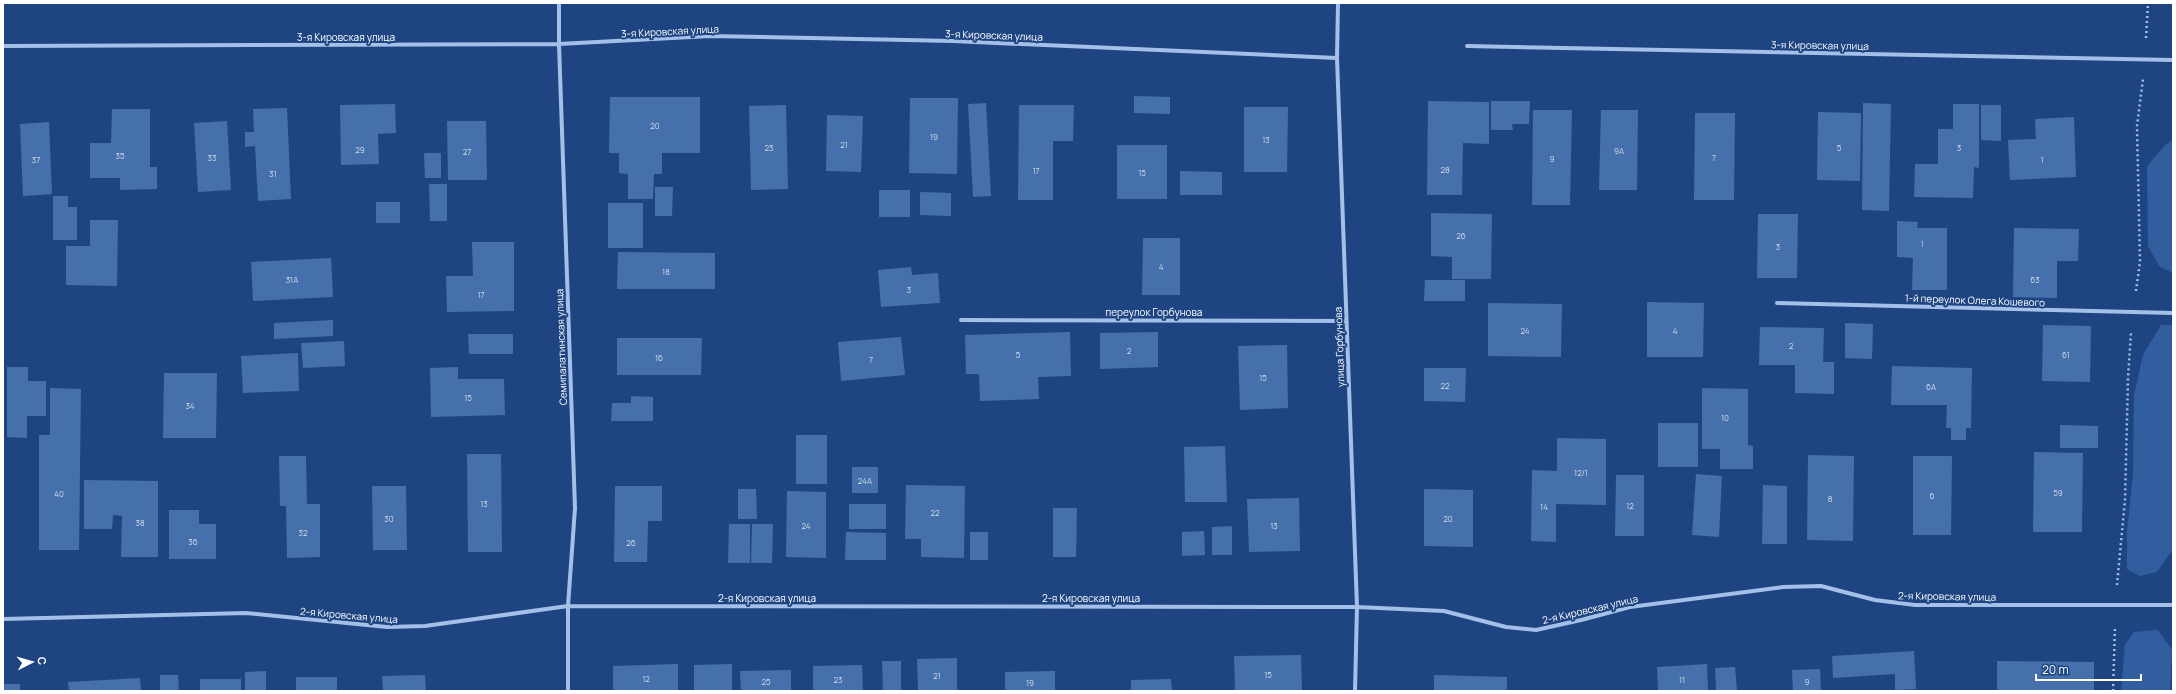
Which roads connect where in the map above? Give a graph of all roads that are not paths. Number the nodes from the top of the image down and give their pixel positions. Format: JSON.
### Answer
{"nodes":[{"id":1,"x":559,"y":3,"type":"edge"},
{"id":2,"x":1338,"y":3,"type":"edge"},
{"id":3,"x":559,"y":44,"type":"junction"},
{"id":4,"x":3,"y":46,"type":"edge"},
{"id":5,"x":1467,"y":46,"type":"dead end"},
{"id":6,"x":1337,"y":58,"type":"junction"},
{"id":7,"x":2173,"y":60,"type":"edge"},
{"id":8,"x":1777,"y":303,"type":"dead end"},
{"id":9,"x":2173,"y":313,"type":"edge"},
{"id":10,"x":961,"y":320,"type":"dead end"},
{"id":11,"x":1346,"y":321,"type":"junction"},
{"id":12,"x":2173,"y":605,"type":"edge"},
{"id":13,"x":568,"y":606,"type":"junction"},
{"id":14,"x":1358,"y":606,"type":"junction"},
{"id":15,"x":3,"y":618,"type":"edge"},
{"id":16,"x":568,"y":691,"type":"edge"},
{"id":17,"x":1355,"y":691,"type":"edge"}],
"edges":[{"from":1,"to":3,"type":"street","name":"Семипалатинская улица"},
{"from":2,"to":6,"type":"street","name":"улица Горбунова"},
{"from":3,"to":4,"type":"street","name":"3-я Кировская улица"},
{"from":3,"to":6,"type":"street","name":"3-я Кировская улица"},
{"from":3,"to":13,"type":"street","name":"Семипалатинская улица"},
{"from":5,"to":7,"type":"street","name":"3-я Кировская улица"},
{"from":6,"to":11,"type":"street","name":"улица Горбунова"},
{"from":8,"to":9,"type":"street","name":"1-й переулок Олега Кошевого"},
{"from":10,"to":11,"type":"street","name":"переулок Горбунова"},
{"from":11,"to":14,"type":"street","name":"улица Горбунова"},
{"from":12,"to":14,"type":"street","name":"2-я Кировская улица"},
{"from":13,"to":14,"type":"street","name":"2-я Кировская улица"},
{"from":13,"to":15,"type":"street","name":"2-я Кировская улица"},
{"from":13,"to":16,"type":"street","name":"Семипалатинская улица"},
{"from":14,"to":17,"type":"street","name":"улица Горбунова"}]}
